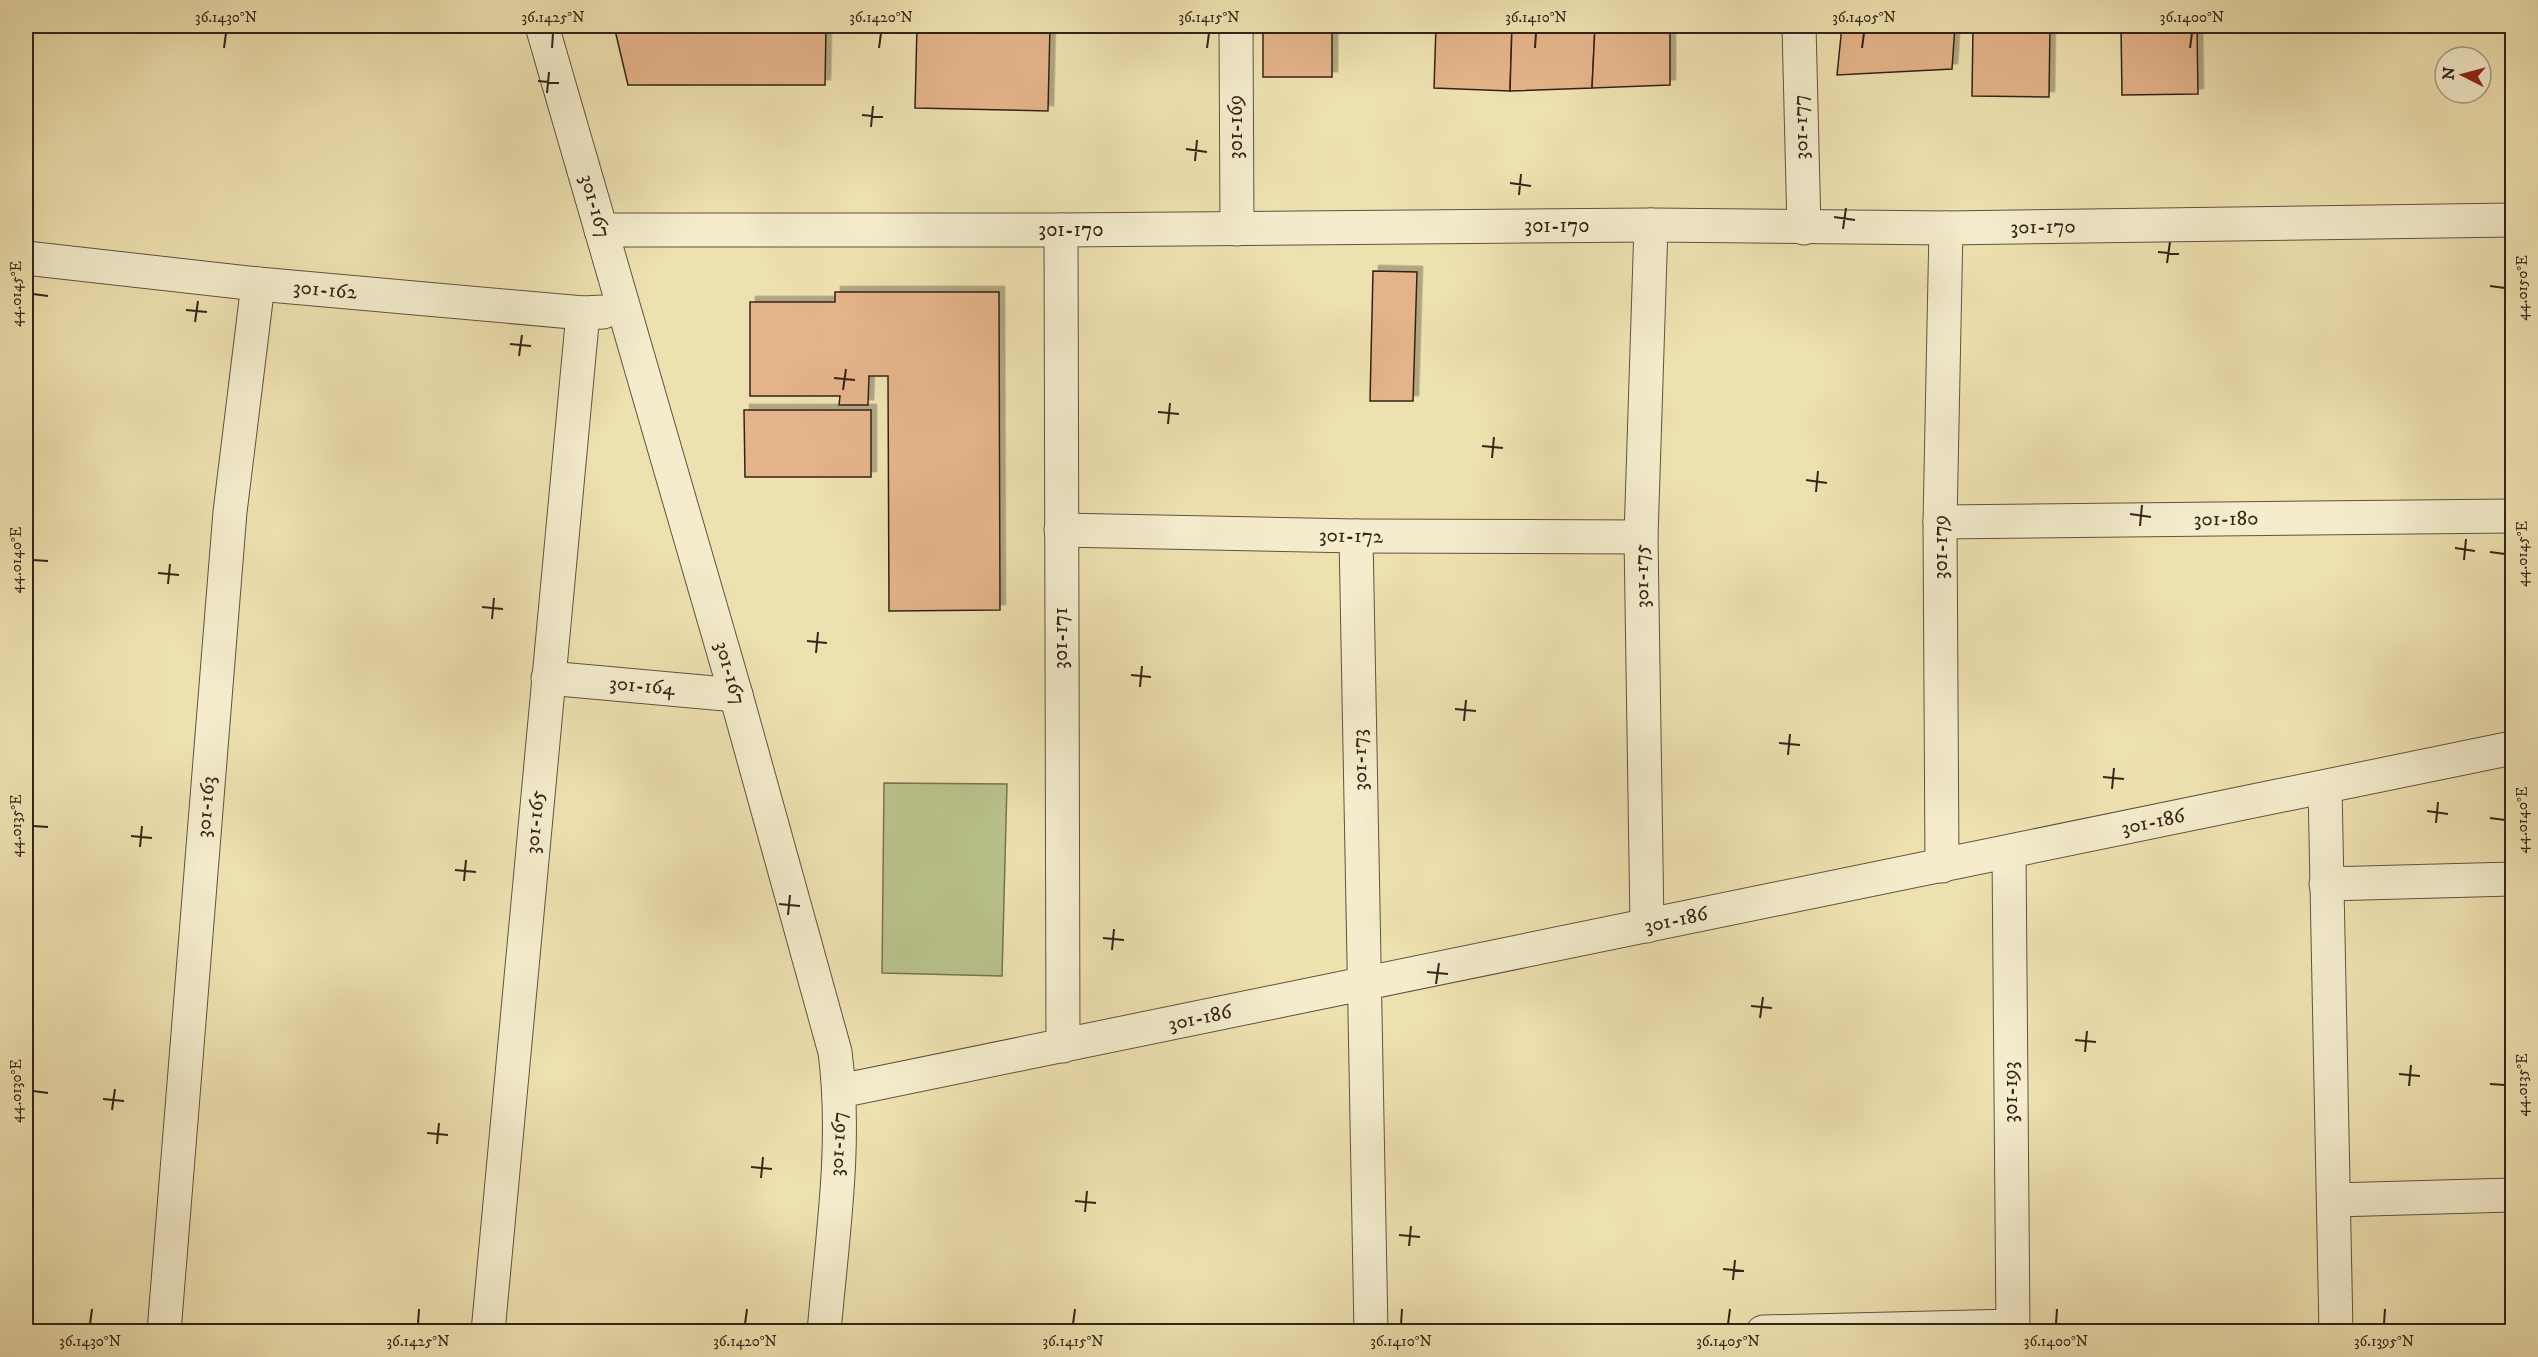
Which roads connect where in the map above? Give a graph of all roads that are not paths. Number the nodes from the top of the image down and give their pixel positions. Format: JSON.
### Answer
{"nodes":[{"id":1,"x":542,"y":26,"type":"edge"},
{"id":2,"x":1236,"y":26,"type":"edge"},
{"id":3,"x":1799,"y":26,"type":"edge"},
{"id":4,"x":2512,"y":220,"type":"edge"},
{"id":5,"x":1651,"y":225,"type":"junction"},
{"id":6,"x":1803,"y":228,"type":"junction"},
{"id":7,"x":1946,"y":228,"type":"junction"},
{"id":8,"x":1237,"y":229,"type":"junction"},
{"id":9,"x":602,"y":230,"type":"junction"},
{"id":10,"x":1061,"y":230,"type":"junction"},
{"id":11,"x":26,"y":258,"type":"edge"},
{"id":12,"x":258,"y":284,"type":"junction"},
{"id":13,"x":626,"y":312,"type":"junction"},
{"id":14,"x":583,"y":313,"type":"junction"},
{"id":15,"x":2512,"y":516,"type":"edge"},
{"id":16,"x":1940,"y":522,"type":"junction"},
{"id":17,"x":1061,"y":530,"type":"junction"},
{"id":18,"x":1356,"y":536,"type":"junction"},
{"id":19,"x":1641,"y":537,"type":"junction"},
{"id":20,"x":548,"y":678,"type":"junction"},
{"id":21,"x":736,"y":695,"type":"junction"},
{"id":22,"x":2512,"y":748,"type":"edge"},
{"id":23,"x":2325,"y":787,"type":"junction"},
{"id":24,"x":2009,"y":852,"type":"junction"},
{"id":25,"x":1942,"y":866,"type":"junction"},
{"id":26,"x":2512,"y":879,"type":"edge"},
{"id":27,"x":2326,"y":884,"type":"junction"},
{"id":28,"x":1647,"y":926,"type":"junction"},
{"id":29,"x":1364,"y":985,"type":"junction"},
{"id":30,"x":1064,"y":1046,"type":"junction"},
{"id":31,"x":840,"y":1090,"type":"junction"},
{"id":32,"x":2512,"y":1195,"type":"edge"},
{"id":33,"x":2334,"y":1200,"type":"junction"},
{"id":34,"x":2013,"y":1329,"type":"edge"},
{"id":35,"x":164,"y":1332,"type":"edge"},
{"id":36,"x":488,"y":1332,"type":"edge"},
{"id":37,"x":824,"y":1332,"type":"edge"},
{"id":38,"x":1371,"y":1332,"type":"edge"},
{"id":39,"x":1762,"y":1332,"type":"edge"},
{"id":40,"x":2336,"y":1332,"type":"edge"}],
"edges":[{"from":1,"to":9,"type":"street","name":"301-167"},
{"from":2,"to":8,"type":"street","name":"301-169"},
{"from":3,"to":6,"type":"street","name":"301-177"},
{"from":4,"to":7,"type":"street","name":"301-170"},
{"from":5,"to":6,"type":"street","name":"301-170"},
{"from":5,"to":8,"type":"street","name":"301-170"},
{"from":5,"to":19,"type":"street","name":"301-175"},
{"from":6,"to":7,"type":"street","name":"301-170"},
{"from":7,"to":16,"type":"street","name":"301-179"},
{"from":8,"to":10,"type":"street","name":"301-170"},
{"from":9,"to":10,"type":"street","name":"301-170"},
{"from":9,"to":13,"type":"street","name":"301-167"},
{"from":10,"to":17,"type":"street","name":"301-171"},
{"from":11,"to":12,"type":"street","name":"301-162"},
{"from":12,"to":14,"type":"street","name":"301-162"},
{"from":12,"to":35,"type":"street","name":"301-163"},
{"from":13,"to":14,"type":"street","name":"301-162"},
{"from":13,"to":21,"type":"street","name":"301-167"},
{"from":14,"to":20,"type":"street","name":"301-165"},
{"from":15,"to":16,"type":"street","name":"301-180"},
{"from":16,"to":25,"type":"street","name":"301-179"},
{"from":17,"to":18,"type":"street","name":"301-172"},
{"from":17,"to":30,"type":"street","name":"301-171"},
{"from":18,"to":19,"type":"street","name":"301-172"},
{"from":18,"to":29,"type":"street","name":"301-173"},
{"from":19,"to":28,"type":"street","name":"301-175"},
{"from":20,"to":21,"type":"street","name":"301-164"},
{"from":20,"to":36,"type":"street","name":"301-165"},
{"from":21,"to":31,"type":"street","name":"301-167"},
{"from":22,"to":23,"type":"street","name":"301-186"},
{"from":23,"to":24,"type":"street","name":"301-186"},
{"from":23,"to":27,"type":"street"},
{"from":24,"to":25,"type":"street","name":"301-186"},
{"from":24,"to":34,"type":"street","name":"301-193"},
{"from":25,"to":28,"type":"street","name":"301-186"},
{"from":26,"to":27,"type":"street"},
{"from":27,"to":33,"type":"street"},
{"from":28,"to":29,"type":"street","name":"301-186"},
{"from":29,"to":30,"type":"street","name":"301-186"},
{"from":29,"to":38,"type":"street","name":"301-173"},
{"from":30,"to":31,"type":"street","name":"301-186"},
{"from":31,"to":37,"type":"street","name":"301-167"},
{"from":32,"to":33,"type":"street"},
{"from":33,"to":40,"type":"street"},
{"from":34,"to":39,"type":"street"}]}
